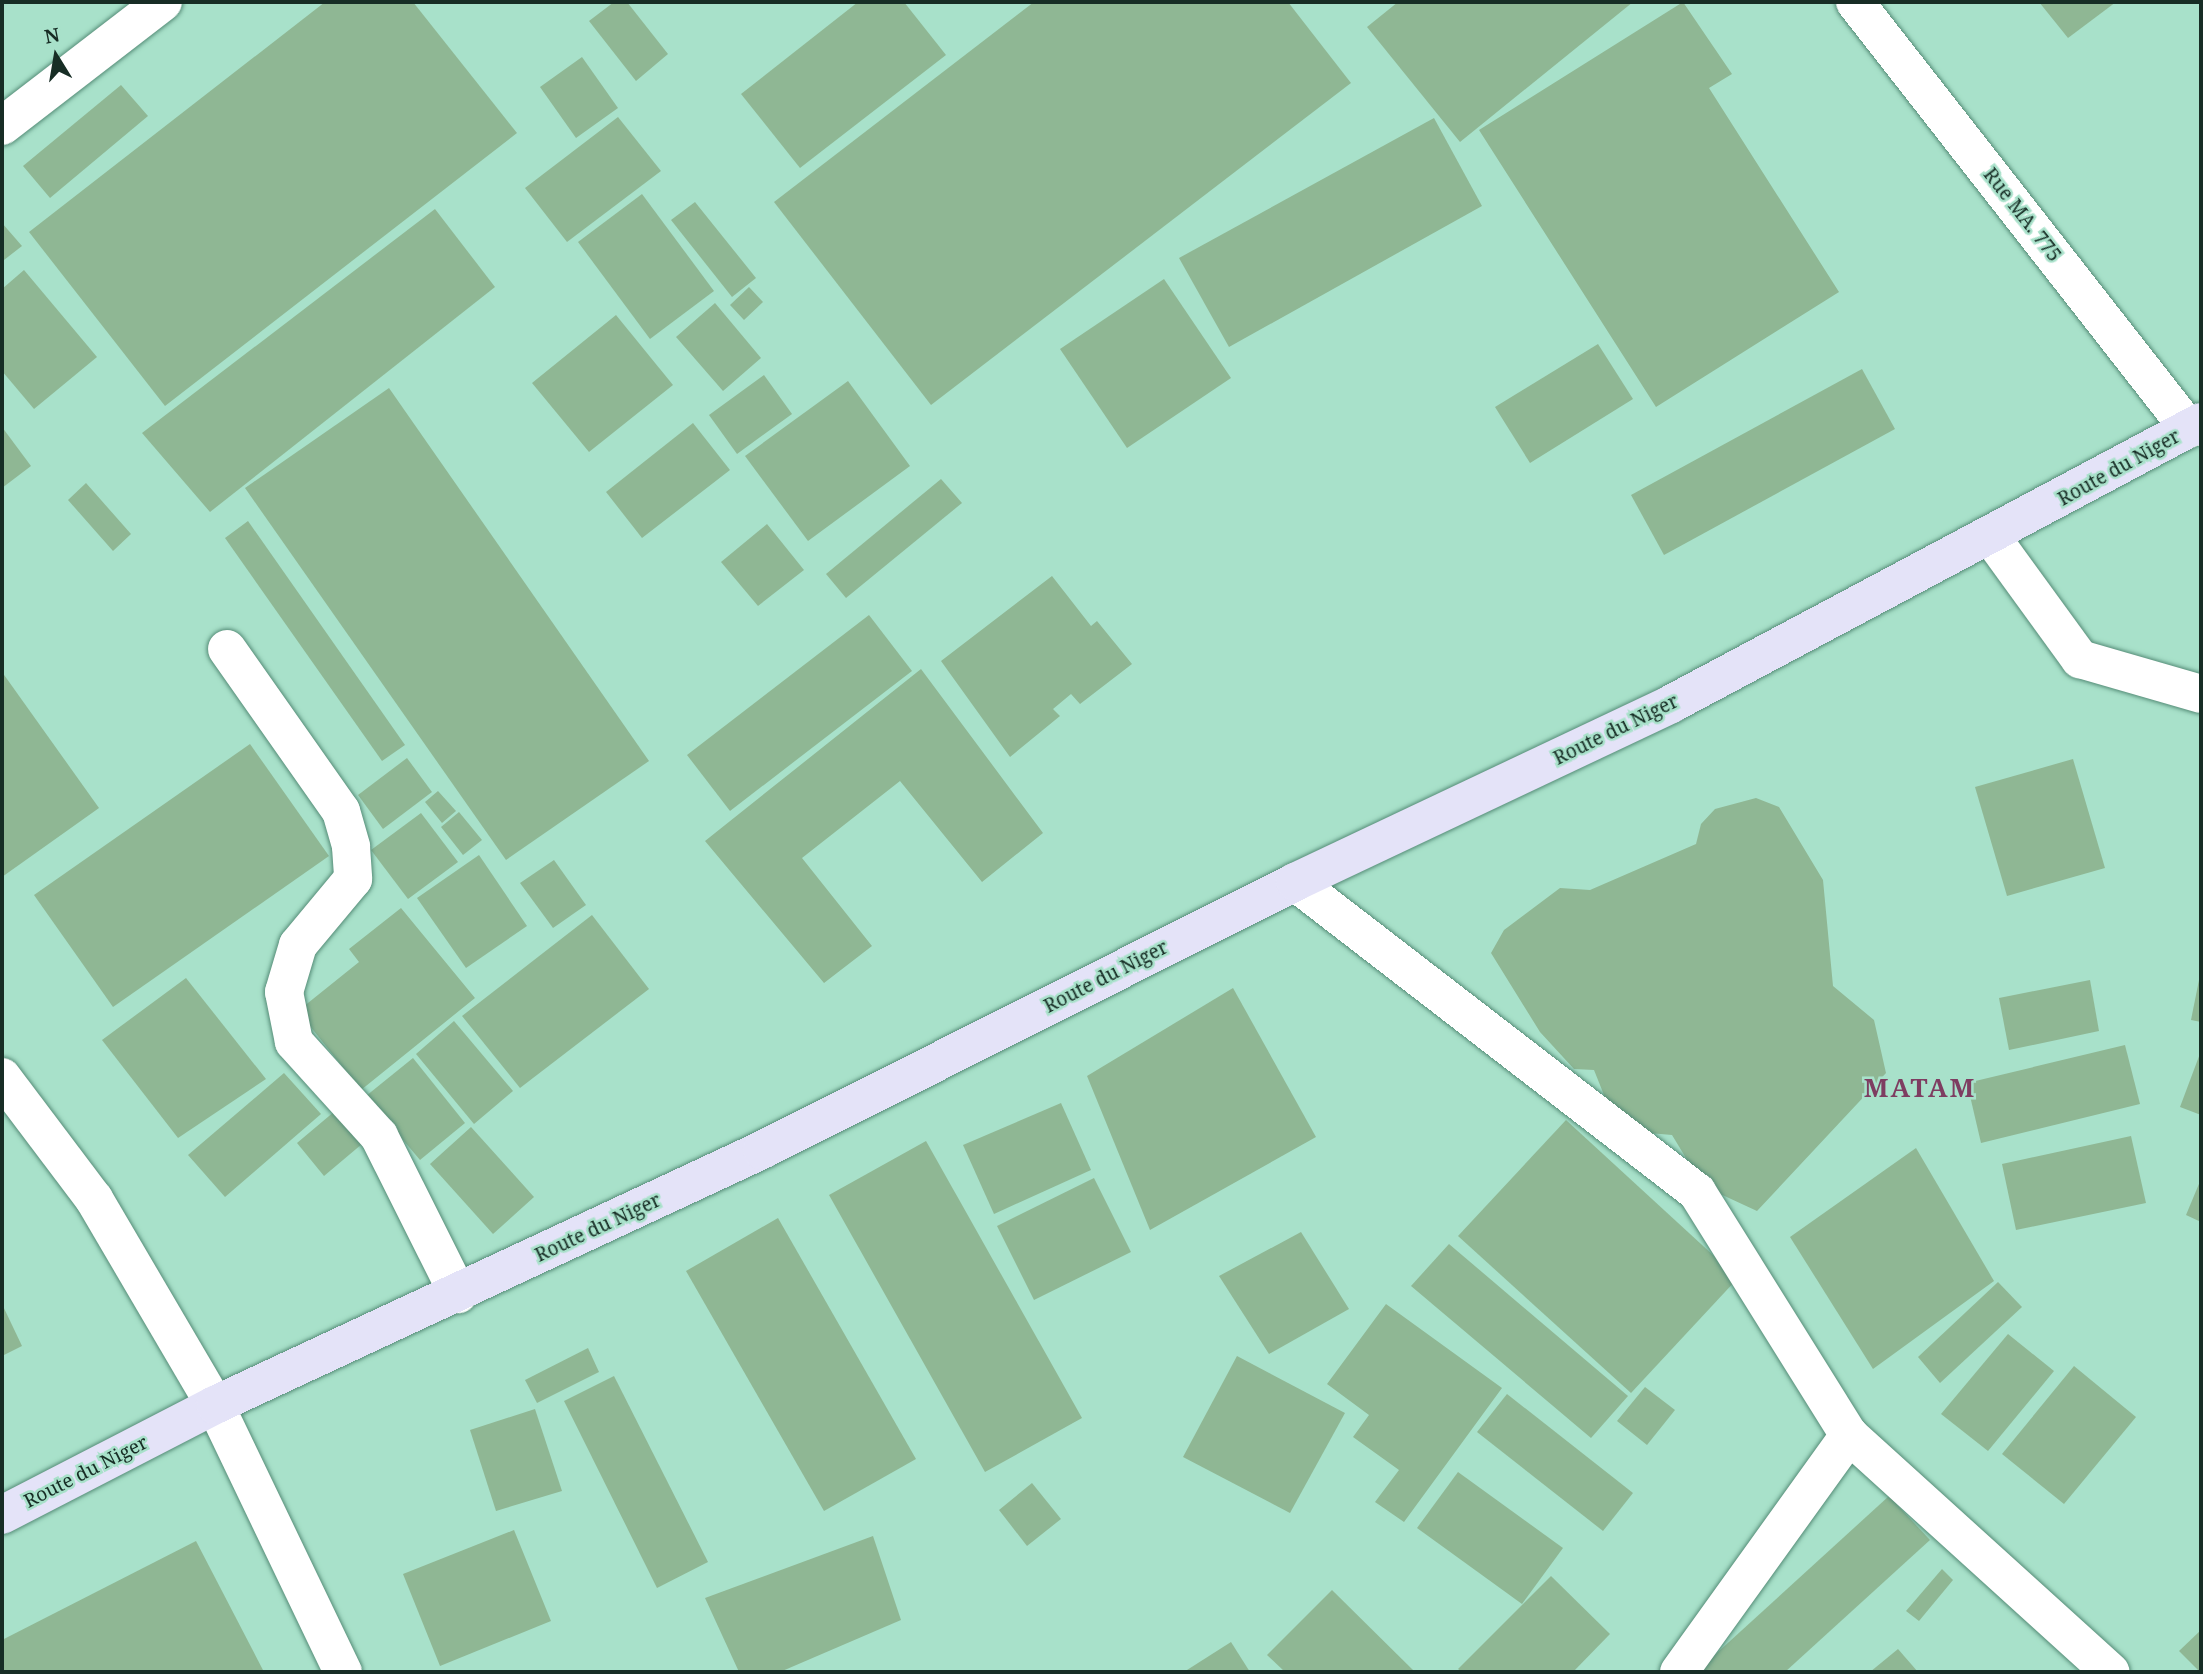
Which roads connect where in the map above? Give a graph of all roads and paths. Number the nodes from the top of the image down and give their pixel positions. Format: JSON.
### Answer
{"nodes":[{"id":1,"x":163,"y":2,"type":"edge"},
{"id":2,"x":1855,"y":2,"type":"edge"},
{"id":3,"x":2,"y":126,"type":"edge"},
{"id":4,"x":2195,"y":425,"type":"edge"},
{"id":5,"x":1992,"y":538,"type":"junction"},
{"id":6,"x":227,"y":649,"type":"dead end"},
{"id":7,"x":2201,"y":694,"type":"edge"},
{"id":8,"x":1295,"y":882,"type":"junction"},
{"id":9,"x":2,"y":1077,"type":"edge"},
{"id":10,"x":458,"y":1294,"type":"junction"},
{"id":11,"x":215,"y":1405,"type":"junction"},
{"id":12,"x":1849,"y":1435,"type":"junction"},
{"id":13,"x":2,"y":1515,"type":"edge"},
{"id":14,"x":343,"y":1672,"type":"edge"},
{"id":15,"x":1679,"y":1672,"type":"edge"},
{"id":16,"x":2110,"y":1672,"type":"edge"}],
"edges":[{"from":1,"to":3,"type":"street"},
{"from":2,"to":4,"type":"street","name":"Rue MA. 775"},
{"from":4,"to":5,"type":"main road","name":"Route du Niger"},
{"from":5,"to":7,"type":"street"},
{"from":5,"to":8,"type":"main road","name":"Route du Niger"},
{"from":6,"to":10,"type":"street"},
{"from":8,"to":10,"type":"main road","name":"Route du Niger"},
{"from":8,"to":12,"type":"street"},
{"from":9,"to":11,"type":"street"},
{"from":10,"to":11,"type":"main road","name":"Route du Niger"},
{"from":11,"to":13,"type":"main road","name":"Route du Niger"},
{"from":11,"to":14,"type":"street"},
{"from":12,"to":15,"type":"street"},
{"from":12,"to":16,"type":"street"}]}
